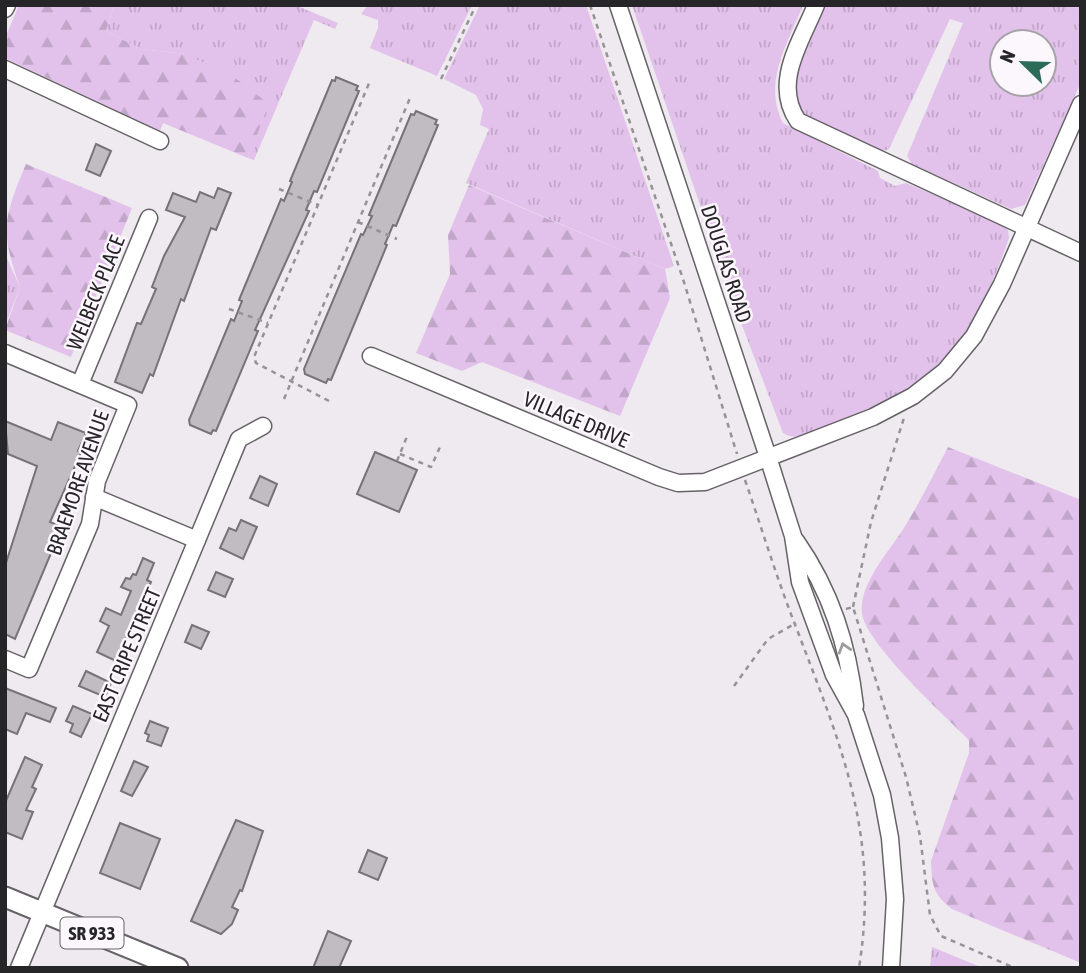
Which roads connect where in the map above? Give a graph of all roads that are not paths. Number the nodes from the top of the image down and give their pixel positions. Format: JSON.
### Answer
{"nodes":[{"id":1,"x":618,"y":5,"type":"edge"},
{"id":2,"x":816,"y":5,"type":"edge"},
{"id":3,"x":5,"y":69,"type":"edge"},
{"id":4,"x":1081,"y":104,"type":"edge"},
{"id":5,"x":160,"y":141,"type":"dead end"},
{"id":6,"x":149,"y":218,"type":"dead end"},
{"id":7,"x":1026,"y":226,"type":"junction"},
{"id":8,"x":1081,"y":253,"type":"edge"},
{"id":9,"x":5,"y":353,"type":"edge"},
{"id":10,"x":371,"y":356,"type":"dead end"},
{"id":11,"x":80,"y":384,"type":"junction"},
{"id":12,"x":263,"y":426,"type":"dead end"},
{"id":13,"x":768,"y":457,"type":"junction"},
{"id":14,"x":94,"y":497,"type":"junction"},
{"id":15,"x":197,"y":540,"type":"junction"},
{"id":16,"x":5,"y":659,"type":"edge"},
{"id":17,"x":5,"y":897,"type":"edge"},
{"id":18,"x":42,"y":912,"type":"junction"},
{"id":19,"x":19,"y":968,"type":"edge"},
{"id":20,"x":178,"y":968,"type":"edge"},
{"id":21,"x":891,"y":968,"type":"edge"}],
"edges":[{"from":1,"to":13,"type":"street","name":"DOUGLAS ROAD"},
{"from":2,"to":7,"type":"street"},
{"from":3,"to":5,"type":"street"},
{"from":4,"to":7,"type":"street","name":"VILLAGE DRIVE"},
{"from":6,"to":11,"type":"street","name":"WELBECK PLACE"},
{"from":7,"to":8,"type":"street"},
{"from":7,"to":13,"type":"street","name":"VILLAGE DRIVE"},
{"from":9,"to":11,"type":"street"},
{"from":10,"to":13,"type":"street","name":"VILLAGE DRIVE"},
{"from":11,"to":14,"type":"street","name":"BRAEMORE AVENUE"},
{"from":12,"to":15,"type":"street","name":"EAST CRIPE STREET"},
{"from":13,"to":21,"type":"street","name":"DOUGLAS ROAD"},
{"from":14,"to":15,"type":"street"},
{"from":14,"to":16,"type":"street","name":"BRAEMORE AVENUE"},
{"from":15,"to":18,"type":"street","name":"EAST CRIPE STREET"},
{"from":17,"to":18,"type":"main road","number":"SR 933"},
{"from":18,"to":19,"type":"street","name":"EAST CRIPE STREET"},
{"from":18,"to":20,"type":"main road","number":"SR 933"}]}
